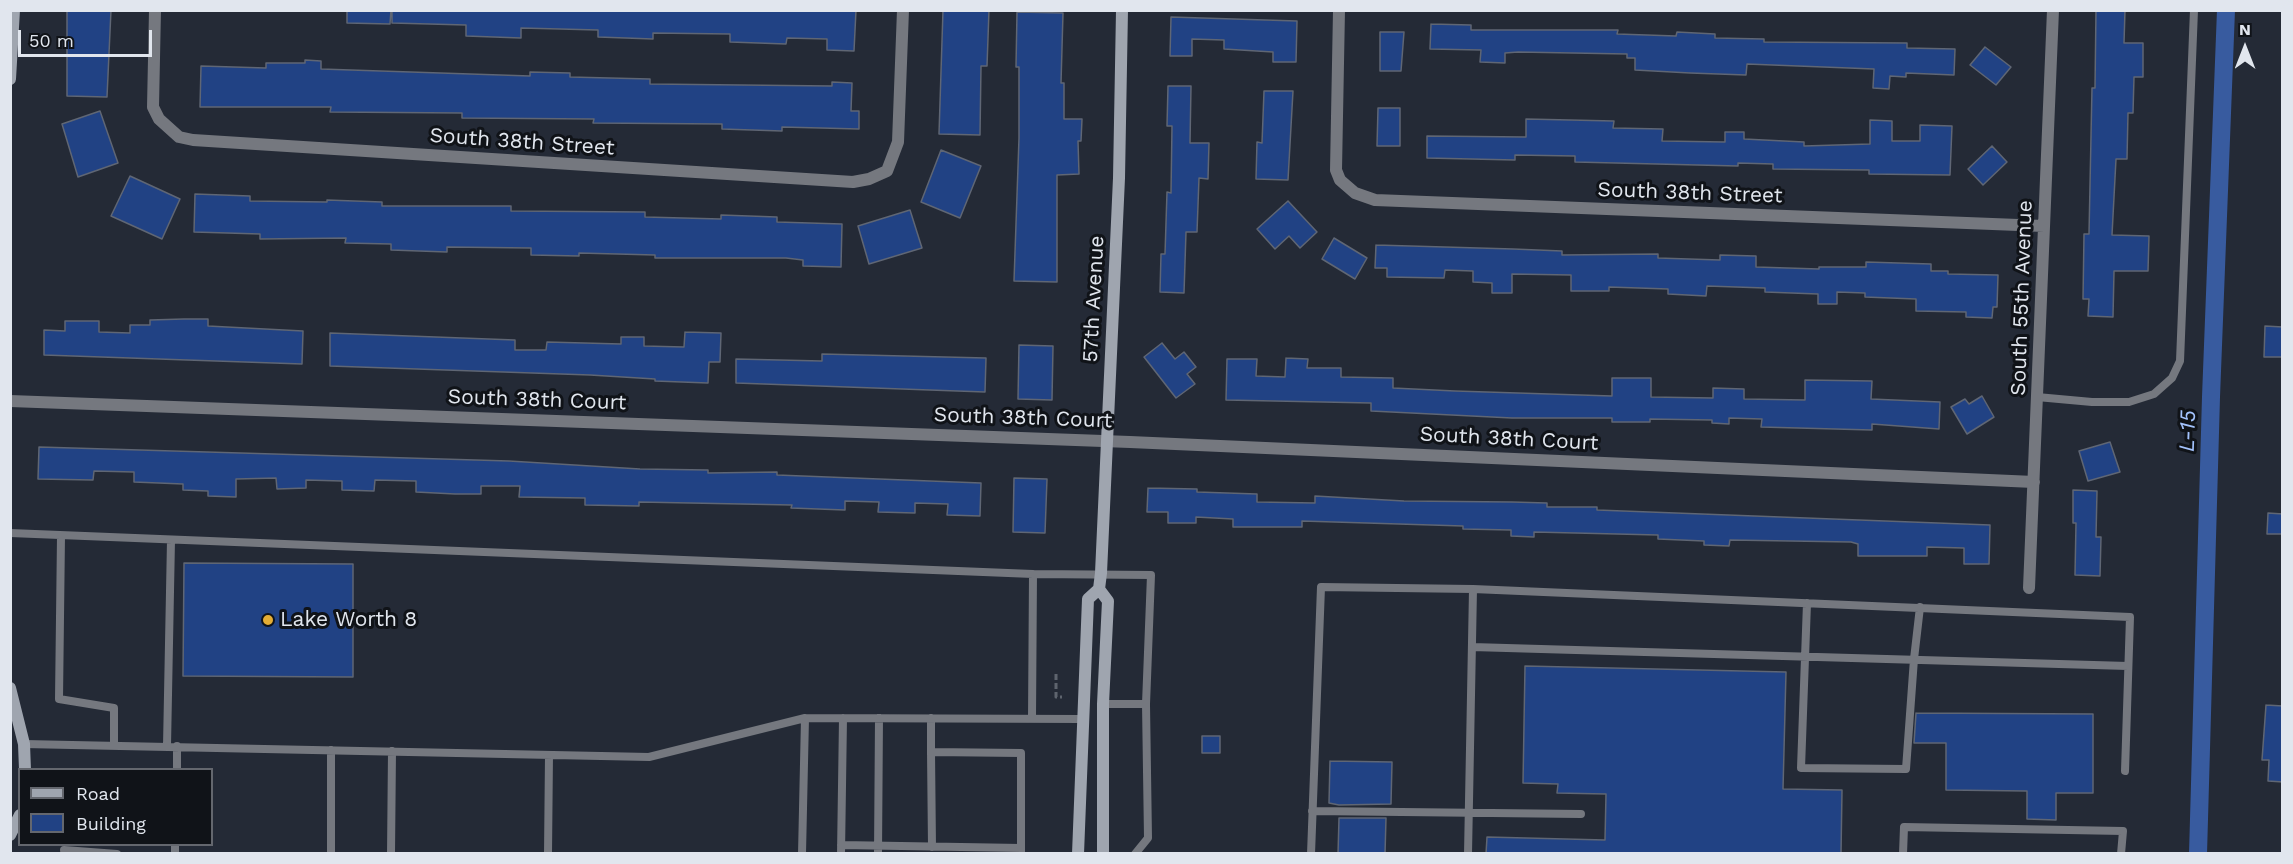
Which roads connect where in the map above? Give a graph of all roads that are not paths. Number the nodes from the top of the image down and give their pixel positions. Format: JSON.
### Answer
{"nodes":[{"id":1,"x":14,"y":10,"type":"edge"},
{"id":2,"x":156,"y":10,"type":"edge"},
{"id":3,"x":903,"y":10,"type":"edge"},
{"id":4,"x":1122,"y":10,"type":"edge"},
{"id":5,"x":1339,"y":10,"type":"edge"},
{"id":6,"x":2053,"y":10,"type":"edge"},
{"id":7,"x":2194,"y":10,"type":"edge"},
{"id":8,"x":10,"y":79,"type":"edge"},
{"id":9,"x":2044,"y":226,"type":"junction"},
{"id":10,"x":2037,"y":397,"type":"junction"},
{"id":11,"x":10,"y":401,"type":"edge"},
{"id":12,"x":1107,"y":441,"type":"junction"},
{"id":13,"x":2034,"y":482,"type":"junction"},
{"id":14,"x":10,"y":532,"type":"edge"},
{"id":15,"x":61,"y":536,"type":"junction"},
{"id":16,"x":171,"y":540,"type":"junction"},
{"id":17,"x":1101,"y":573,"type":"junction"},
{"id":18,"x":1033,"y":574,"type":"junction"},
{"id":19,"x":2029,"y":588,"type":"dead end"},
{"id":20,"x":1100,"y":589,"type":"junction"},
{"id":21,"x":1473,"y":589,"type":"junction"},
{"id":22,"x":1807,"y":603,"type":"junction"},
{"id":23,"x":1920,"y":607,"type":"junction"},
{"id":24,"x":1472,"y":647,"type":"junction"},
{"id":25,"x":1806,"y":657,"type":"junction"},
{"id":26,"x":1914,"y":659,"type":"junction"},
{"id":27,"x":2128,"y":666,"type":"junction"},
{"id":28,"x":10,"y":688,"type":"edge"},
{"id":29,"x":1103,"y":704,"type":"junction"},
{"id":30,"x":1146,"y":704,"type":"junction"},
{"id":31,"x":805,"y":718,"type":"junction"},
{"id":32,"x":843,"y":718,"type":"junction"},
{"id":33,"x":879,"y":718,"type":"junction"},
{"id":34,"x":931,"y":718,"type":"junction"},
{"id":35,"x":1032,"y":718,"type":"junction"},
{"id":36,"x":1082,"y":719,"type":"junction"},
{"id":37,"x":24,"y":744,"type":"junction"},
{"id":38,"x":114,"y":745,"type":"junction"},
{"id":39,"x":167,"y":746,"type":"junction"},
{"id":40,"x":177,"y":746,"type":"junction"},
{"id":41,"x":330,"y":750,"type":"junction"},
{"id":42,"x":392,"y":752,"type":"junction"},
{"id":43,"x":931,"y":752,"type":"junction"},
{"id":44,"x":549,"y":755,"type":"junction"},
{"id":45,"x":25,"y":768,"type":"edge"},
{"id":46,"x":177,"y":768,"type":"edge"},
{"id":47,"x":2125,"y":771,"type":"dead end"},
{"id":48,"x":1312,"y":811,"type":"junction"},
{"id":49,"x":1469,"y":813,"type":"junction"},
{"id":50,"x":1581,"y":814,"type":"dead end"},
{"id":51,"x":18,"y":819,"type":"edge"},
{"id":52,"x":10,"y":835,"type":"edge"},
{"id":53,"x":932,"y":847,"type":"junction"},
{"id":54,"x":841,"y":849,"type":"edge"},
{"id":55,"x":64,"y":850,"type":"edge"},
{"id":56,"x":878,"y":850,"type":"edge"},
{"id":57,"x":1021,"y":851,"type":"edge"},
{"id":58,"x":119,"y":854,"type":"edge"},
{"id":59,"x":330,"y":854,"type":"edge"},
{"id":60,"x":391,"y":854,"type":"edge"},
{"id":61,"x":548,"y":854,"type":"edge"},
{"id":62,"x":802,"y":854,"type":"edge"},
{"id":63,"x":1078,"y":854,"type":"edge"},
{"id":64,"x":1103,"y":854,"type":"edge"},
{"id":65,"x":1135,"y":854,"type":"edge"},
{"id":66,"x":1311,"y":854,"type":"edge"},
{"id":67,"x":1468,"y":854,"type":"edge"},
{"id":68,"x":1903,"y":854,"type":"edge"},
{"id":69,"x":2121,"y":854,"type":"edge"}],
"edges":[{"from":1,"to":8,"type":"street"},
{"from":2,"to":3,"type":"street","name":"South 38th Street"},
{"from":4,"to":12,"type":"street","name":"57th Avenue"},
{"from":5,"to":9,"type":"street","name":"South 38th Street"},
{"from":6,"to":9,"type":"street","name":"South 55th Avenue"},
{"from":7,"to":10,"type":"lane"},
{"from":9,"to":10,"type":"street","name":"South 55th Avenue"},
{"from":10,"to":13,"type":"street","name":"South 55th Avenue"},
{"from":11,"to":12,"type":"street","name":"South 38th Court"},
{"from":12,"to":13,"type":"street","name":"South 38th Court"},
{"from":12,"to":17,"type":"street","name":"57th Avenue"},
{"from":13,"to":19,"type":"street","name":"South 55th Avenue"},
{"from":14,"to":15,"type":"lane"},
{"from":15,"to":16,"type":"lane"},
{"from":15,"to":38,"type":"lane"},
{"from":16,"to":18,"type":"lane"},
{"from":16,"to":39,"type":"lane"},
{"from":17,"to":18,"type":"lane"},
{"from":17,"to":20,"type":"street","name":"57th Avenue"},
{"from":17,"to":30,"type":"lane"},
{"from":18,"to":35,"type":"lane"},
{"from":20,"to":29,"type":"street","name":"57th Avenue"},
{"from":20,"to":36,"type":"street","name":"57th Avenue"},
{"from":21,"to":22,"type":"lane"},
{"from":21,"to":24,"type":"lane"},
{"from":21,"to":48,"type":"lane"},
{"from":22,"to":23,"type":"lane"},
{"from":22,"to":25,"type":"lane"},
{"from":23,"to":26,"type":"lane"},
{"from":23,"to":27,"type":"lane"},
{"from":24,"to":25,"type":"lane"},
{"from":24,"to":49,"type":"lane"},
{"from":25,"to":26,"type":"lane"},
{"from":25,"to":26,"type":"lane"},
{"from":26,"to":27,"type":"lane"},
{"from":27,"to":47,"type":"lane"},
{"from":28,"to":37,"type":"street"},
{"from":29,"to":30,"type":"lane"},
{"from":29,"to":64,"type":"street","name":"57th Avenue"},
{"from":30,"to":65,"type":"lane"},
{"from":31,"to":32,"type":"lane"},
{"from":31,"to":44,"type":"lane"},
{"from":31,"to":62,"type":"lane"},
{"from":32,"to":33,"type":"lane"},
{"from":32,"to":54,"type":"lane"},
{"from":33,"to":34,"type":"lane"},
{"from":33,"to":56,"type":"lane"},
{"from":34,"to":35,"type":"lane"},
{"from":34,"to":43,"type":"lane"},
{"from":35,"to":36,"type":"lane"},
{"from":36,"to":63,"type":"street","name":"57th Avenue"},
{"from":37,"to":38,"type":"lane"},
{"from":37,"to":45,"type":"street"},
{"from":38,"to":39,"type":"lane"},
{"from":39,"to":40,"type":"lane"},
{"from":40,"to":41,"type":"lane"},
{"from":40,"to":46,"type":"lane"},
{"from":41,"to":42,"type":"lane"},
{"from":41,"to":59,"type":"lane"},
{"from":42,"to":44,"type":"lane"},
{"from":42,"to":60,"type":"lane"},
{"from":43,"to":53,"type":"lane"},
{"from":43,"to":57,"type":"lane"},
{"from":44,"to":61,"type":"lane"},
{"from":48,"to":49,"type":"lane"},
{"from":48,"to":66,"type":"lane"},
{"from":49,"to":50,"type":"lane"},
{"from":49,"to":67,"type":"lane"},
{"from":51,"to":52,"type":"street"},
{"from":53,"to":56,"type":"lane"},
{"from":53,"to":57,"type":"lane"},
{"from":54,"to":56,"type":"lane"},
{"from":55,"to":58,"type":"lane"},
{"from":68,"to":69,"type":"lane"}]}
